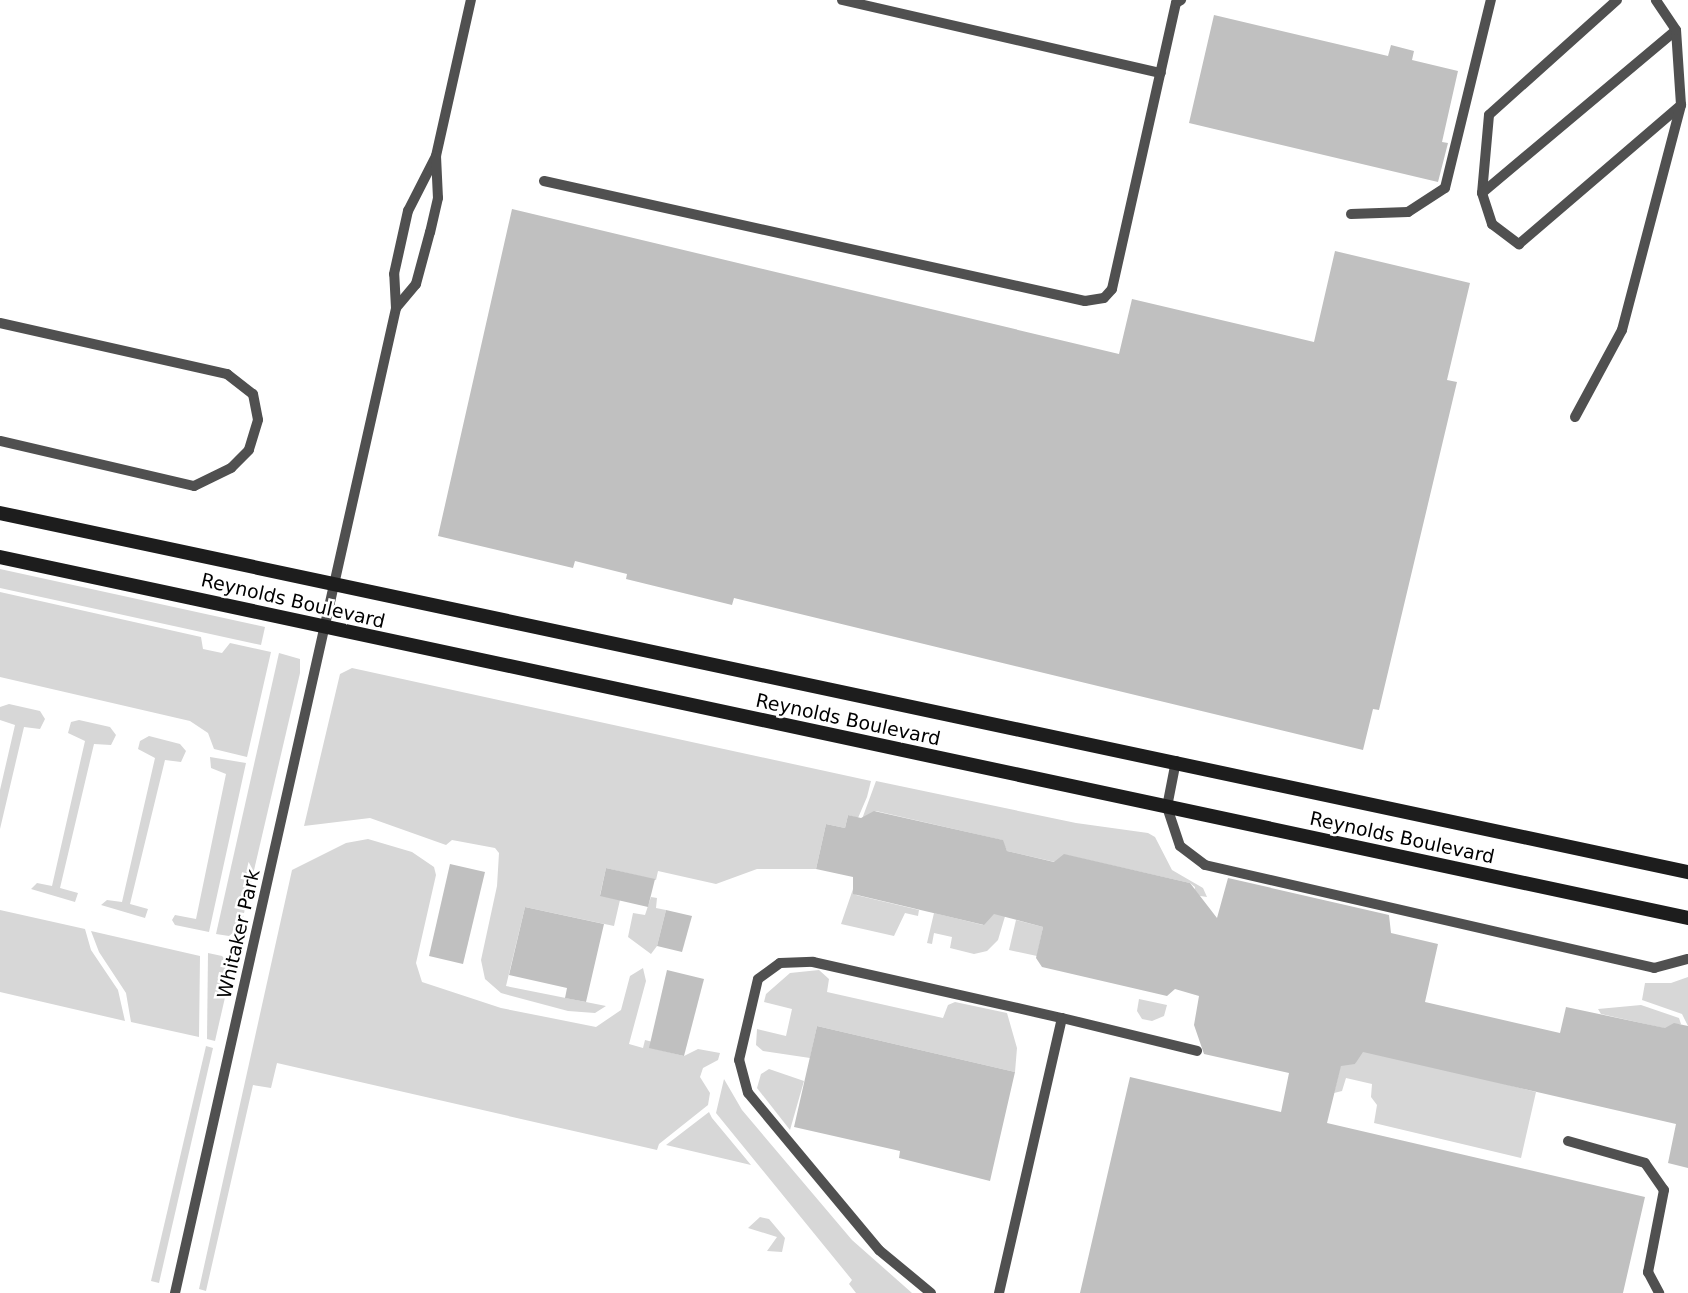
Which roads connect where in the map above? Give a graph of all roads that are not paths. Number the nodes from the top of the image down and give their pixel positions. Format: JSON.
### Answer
{"nodes":[{"id":1,"x":471,"y":0,"type":"edge"},
{"id":2,"x":842,"y":0,"type":"edge"},
{"id":3,"x":1181,"y":0,"type":"edge"},
{"id":4,"x":1492,"y":0,"type":"edge"},
{"id":5,"x":1617,"y":0,"type":"edge"},
{"id":6,"x":1656,"y":0,"type":"edge"},
{"id":7,"x":1676,"y":30,"type":"junction"},
{"id":8,"x":1161,"y":73,"type":"junction"},
{"id":9,"x":1681,"y":105,"type":"junction"},
{"id":10,"x":436,"y":156,"type":"junction"},
{"id":11,"x":544,"y":181,"type":"dead end"},
{"id":12,"x":1482,"y":193,"type":"junction"},
{"id":13,"x":1351,"y":214,"type":"dead end"},
{"id":14,"x":396,"y":309,"type":"junction"},
{"id":15,"x":0,"y":323,"type":"edge"},
{"id":16,"x":1575,"y":417,"type":"dead end"},
{"id":17,"x":0,"y":441,"type":"edge"},
{"id":18,"x":0,"y":513,"type":"edge"},
{"id":19,"x":0,"y":557,"type":"edge"},
{"id":20,"x":337,"y":583,"type":"junction"},
{"id":21,"x":327,"y":629,"type":"junction"},
{"id":22,"x":1176,"y":761,"type":"junction"},
{"id":23,"x":1167,"y":807,"type":"junction"},
{"id":24,"x":1688,"y":872,"type":"edge"},
{"id":25,"x":1688,"y":918,"type":"edge"},
{"id":26,"x":1688,"y":959,"type":"edge"},
{"id":27,"x":1062,"y":1018,"type":"junction"},
{"id":28,"x":1197,"y":1051,"type":"dead end"},
{"id":29,"x":1568,"y":1141,"type":"dead end"},
{"id":30,"x":175,"y":1293,"type":"edge"},
{"id":31,"x":931,"y":1293,"type":"edge"},
{"id":32,"x":999,"y":1293,"type":"edge"},
{"id":33,"x":1659,"y":1293,"type":"edge"}],
"edges":[{"from":1,"to":10,"type":"lane"},
{"from":2,"to":8,"type":"lane"},
{"from":3,"to":8,"type":"lane"},
{"from":4,"to":13,"type":"lane"},
{"from":5,"to":12,"type":"lane"},
{"from":6,"to":7,"type":"lane"},
{"from":7,"to":9,"type":"lane"},
{"from":7,"to":12,"type":"lane"},
{"from":8,"to":11,"type":"lane"},
{"from":9,"to":12,"type":"lane"},
{"from":9,"to":16,"type":"lane"},
{"from":10,"to":14,"type":"lane"},
{"from":10,"to":14,"type":"lane"},
{"from":14,"to":20,"type":"lane","name":"Whitaker Park"},
{"from":15,"to":17,"type":"lane"},
{"from":18,"to":20,"type":"main road","name":"Reynolds Boulevard"},
{"from":19,"to":21,"type":"main road","name":"Reynolds Boulevard"},
{"from":20,"to":21,"type":"lane","name":"Whitaker Park"},
{"from":20,"to":22,"type":"main road","name":"Reynolds Boulevard"},
{"from":21,"to":23,"type":"main road","name":"Reynolds Boulevard"},
{"from":21,"to":30,"type":"lane","name":"Whitaker Park"},
{"from":22,"to":23,"type":"lane"},
{"from":22,"to":24,"type":"main road","name":"Reynolds Boulevard"},
{"from":23,"to":25,"type":"main road","name":"Reynolds Boulevard"},
{"from":23,"to":26,"type":"lane"},
{"from":27,"to":28,"type":"lane"},
{"from":27,"to":31,"type":"lane"},
{"from":27,"to":32,"type":"lane"},
{"from":29,"to":33,"type":"lane"}]}
